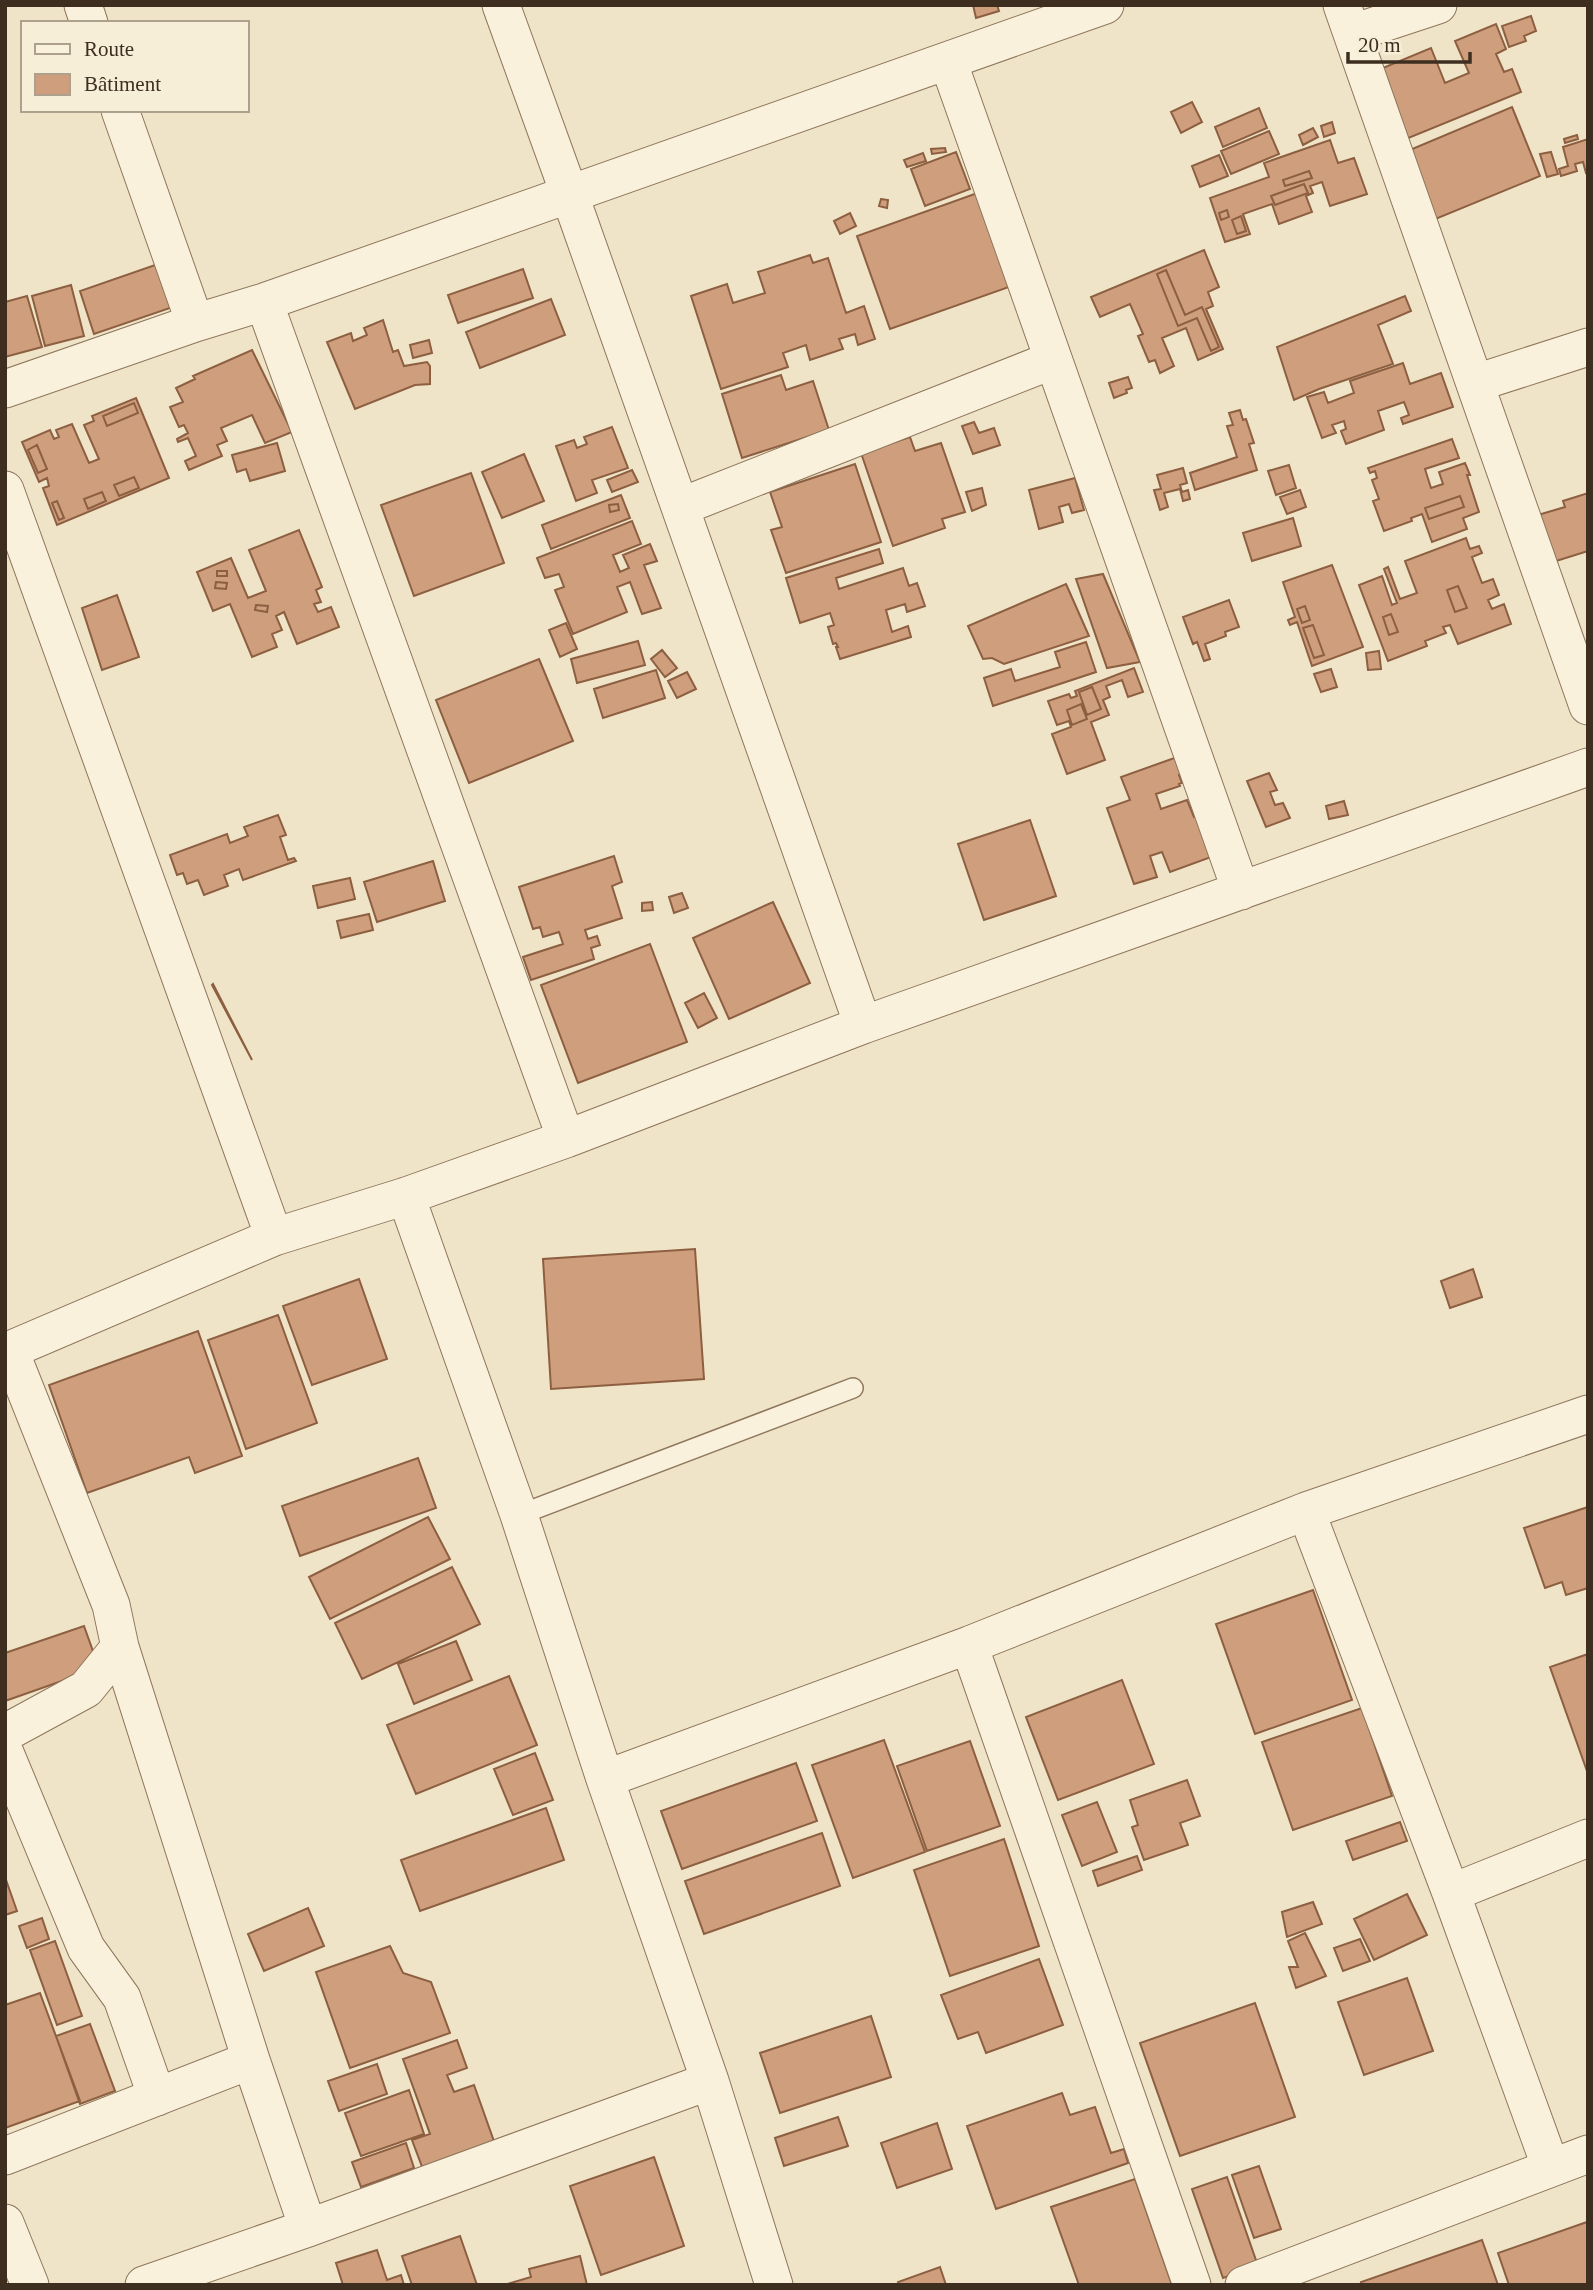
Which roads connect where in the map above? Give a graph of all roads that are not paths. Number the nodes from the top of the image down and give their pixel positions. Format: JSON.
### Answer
{"nodes":[{"id":1,"x":501,"y":5,"type":"edge"},
{"id":2,"x":1105,"y":5,"type":"edge"},
{"id":3,"x":1438,"y":5,"type":"edge"},
{"id":4,"x":1348,"y":19,"type":"edge"},
{"id":5,"x":948,"y":61,"type":"junction"},
{"id":6,"x":121,"y":112,"type":"edge"},
{"id":7,"x":569,"y":193,"type":"junction"},
{"id":8,"x":264,"y":302,"type":"junction"},
{"id":9,"x":195,"y":323,"type":"junction"},
{"id":10,"x":1588,"y":347,"type":"edge"},
{"id":11,"x":1054,"y":360,"type":"junction"},
{"id":12,"x":1476,"y":383,"type":"junction"},
{"id":13,"x":5,"y":389,"type":"edge"},
{"id":14,"x":5,"y":490,"type":"edge"},
{"id":15,"x":680,"y":507,"type":"junction"},
{"id":16,"x":1588,"y":706,"type":"edge"},
{"id":17,"x":1588,"y":767,"type":"edge"},
{"id":18,"x":1241,"y":891,"type":"junction"},
{"id":19,"x":863,"y":1025,"type":"junction"},
{"id":20,"x":566,"y":1139,"type":"junction"},
{"id":21,"x":406,"y":1196,"type":"junction"},
{"id":22,"x":274,"y":1237,"type":"junction"},
{"id":23,"x":8,"y":1351,"type":"edge"},
{"id":24,"x":853,"y":1388,"type":"dead end"},
{"id":25,"x":1588,"y":1414,"type":"edge"},
{"id":26,"x":1306,"y":1511,"type":"junction"},
{"id":27,"x":519,"y":1516,"type":"junction"},
{"id":28,"x":969,"y":1645,"type":"junction"},
{"id":29,"x":120,"y":1647,"type":"junction"},
{"id":30,"x":5,"y":1733,"type":"edge"},
{"id":31,"x":5,"y":1753,"type":"edge"},
{"id":32,"x":605,"y":1779,"type":"junction"},
{"id":33,"x":1588,"y":1838,"type":"edge"},
{"id":34,"x":1451,"y":1893,"type":"junction"},
{"id":35,"x":251,"y":2060,"type":"junction"},
{"id":36,"x":710,"y":2081,"type":"junction"},
{"id":37,"x":157,"y":2097,"type":"junction"},
{"id":38,"x":1588,"y":2154,"type":"edge"},
{"id":39,"x":5,"y":2156,"type":"edge"},
{"id":40,"x":1551,"y":2168,"type":"junction"},
{"id":41,"x":5,"y":2222,"type":"edge"},
{"id":42,"x":307,"y":2228,"type":"junction"},
{"id":43,"x":30,"y":2285,"type":"edge"},
{"id":44,"x":144,"y":2285,"type":"edge"},
{"id":45,"x":774,"y":2285,"type":"edge"},
{"id":46,"x":1192,"y":2285,"type":"edge"},
{"id":47,"x":1244,"y":2285,"type":"edge"}],
"edges":[{"from":1,"to":7,"type":"street"},
{"from":2,"to":5,"type":"street"},
{"from":3,"to":4,"type":"street"},
{"from":4,"to":12,"type":"street"},
{"from":5,"to":7,"type":"street"},
{"from":5,"to":11,"type":"street"},
{"from":6,"to":9,"type":"street"},
{"from":7,"to":8,"type":"street"},
{"from":7,"to":15,"type":"street"},
{"from":8,"to":9,"type":"street"},
{"from":8,"to":20,"type":"street"},
{"from":9,"to":13,"type":"street"},
{"from":10,"to":12,"type":"street"},
{"from":11,"to":15,"type":"street"},
{"from":11,"to":18,"type":"street"},
{"from":12,"to":16,"type":"street"},
{"from":14,"to":22,"type":"street"},
{"from":15,"to":19,"type":"street"},
{"from":17,"to":18,"type":"street"},
{"from":18,"to":19,"type":"street"},
{"from":19,"to":20,"type":"street"},
{"from":20,"to":21,"type":"street"},
{"from":21,"to":22,"type":"street"},
{"from":21,"to":27,"type":"street"},
{"from":22,"to":23,"type":"street"},
{"from":23,"to":29,"type":"street"},
{"from":24,"to":27,"type":"lane"},
{"from":25,"to":26,"type":"street"},
{"from":26,"to":28,"type":"street"},
{"from":26,"to":34,"type":"street"},
{"from":27,"to":32,"type":"street"},
{"from":28,"to":32,"type":"street"},
{"from":28,"to":46,"type":"street"},
{"from":29,"to":30,"type":"street"},
{"from":29,"to":35,"type":"street"},
{"from":31,"to":37,"type":"street"},
{"from":32,"to":36,"type":"street"},
{"from":33,"to":34,"type":"street"},
{"from":34,"to":40,"type":"street"},
{"from":35,"to":37,"type":"street"},
{"from":35,"to":42,"type":"street"},
{"from":36,"to":42,"type":"street"},
{"from":36,"to":45,"type":"street"},
{"from":37,"to":39,"type":"street"},
{"from":38,"to":40,"type":"street"},
{"from":40,"to":47,"type":"street"},
{"from":41,"to":43,"type":"street"},
{"from":42,"to":44,"type":"street"}]}
